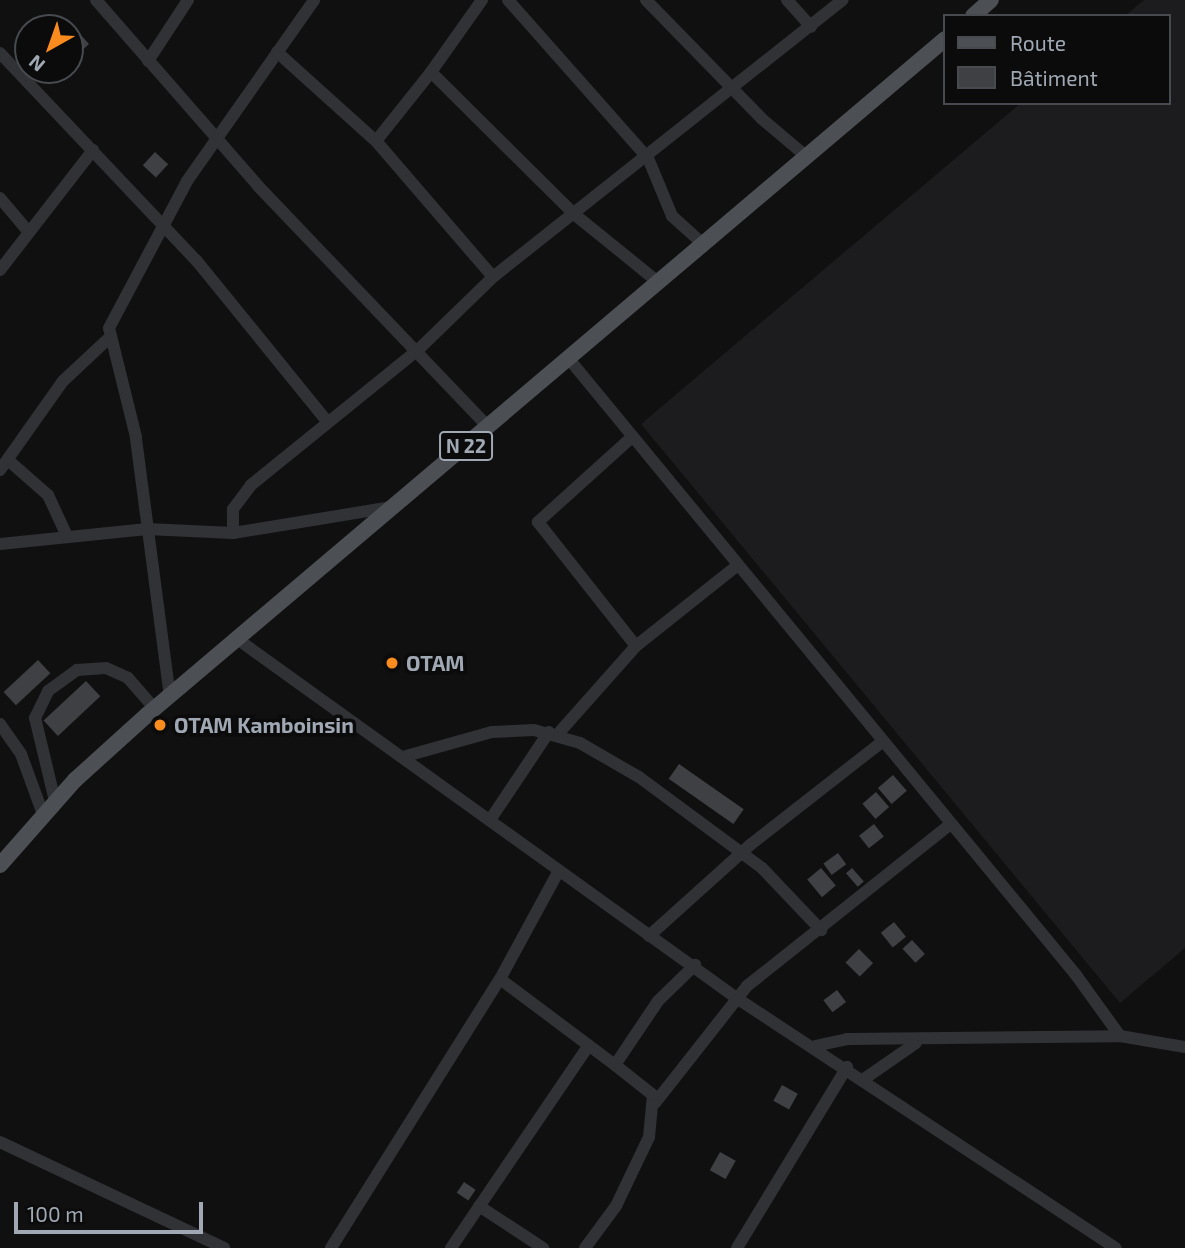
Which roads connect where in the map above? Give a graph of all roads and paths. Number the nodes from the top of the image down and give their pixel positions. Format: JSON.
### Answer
{"nodes":[{"id":1,"x":96,"y":0,"type":"edge"},
{"id":2,"x":188,"y":0,"type":"edge"},
{"id":3,"x":314,"y":0,"type":"edge"},
{"id":4,"x":482,"y":0,"type":"edge"},
{"id":5,"x":508,"y":0,"type":"edge"},
{"id":6,"x":646,"y":0,"type":"edge"},
{"id":7,"x":787,"y":0,"type":"edge"},
{"id":8,"x":843,"y":0,"type":"edge"},
{"id":9,"x":991,"y":0,"type":"edge"},
{"id":10,"x":975,"y":14,"type":"edge"},
{"id":11,"x":810,"y":27,"type":"junction"},
{"id":12,"x":944,"y":40,"type":"edge"},
{"id":13,"x":277,"y":52,"type":"junction"},
{"id":14,"x":0,"y":53,"type":"edge"},
{"id":15,"x":148,"y":61,"type":"junction"},
{"id":16,"x":430,"y":72,"type":"junction"},
{"id":17,"x":733,"y":90,"type":"junction"},
{"id":18,"x":216,"y":138,"type":"junction"},
{"id":19,"x":376,"y":141,"type":"junction"},
{"id":20,"x":93,"y":150,"type":"junction"},
{"id":21,"x":806,"y":156,"type":"junction"},
{"id":22,"x":648,"y":158,"type":"junction"},
{"id":23,"x":0,"y":198,"type":"edge"},
{"id":24,"x":574,"y":214,"type":"junction"},
{"id":25,"x":161,"y":225,"type":"junction"},
{"id":26,"x":27,"y":230,"type":"junction"},
{"id":27,"x":703,"y":244,"type":"junction"},
{"id":28,"x":0,"y":270,"type":"edge"},
{"id":29,"x":493,"y":277,"type":"junction"},
{"id":30,"x":658,"y":282,"type":"junction"},
{"id":31,"x":110,"y":337,"type":"junction"},
{"id":32,"x":419,"y":349,"type":"junction"},
{"id":33,"x":569,"y":359,"type":"junction"},
{"id":34,"x":327,"y":421,"type":"junction"},
{"id":35,"x":488,"y":427,"type":"junction"},
{"id":36,"x":632,"y":437,"type":"junction"},
{"id":37,"x":4,"y":465,"type":"edge"},
{"id":38,"x":396,"y":506,"type":"junction"},
{"id":39,"x":147,"y":528,"type":"junction"},
{"id":40,"x":233,"y":533,"type":"junction"},
{"id":41,"x":66,"y":534,"type":"junction"},
{"id":42,"x":0,"y":544,"type":"edge"},
{"id":43,"x":738,"y":565,"type":"junction"},
{"id":44,"x":240,"y":641,"type":"junction"},
{"id":45,"x":636,"y":646,"type":"junction"},
{"id":46,"x":170,"y":697,"type":"junction"},
{"id":47,"x":155,"y":709,"type":"junction"},
{"id":48,"x":0,"y":724,"type":"edge"},
{"id":49,"x":553,"y":733,"type":"junction"},
{"id":50,"x":882,"y":742,"type":"junction"},
{"id":51,"x":406,"y":756,"type":"junction"},
{"id":52,"x":55,"y":801,"type":"junction"},
{"id":53,"x":43,"y":814,"type":"junction"},
{"id":54,"x":490,"y":820,"type":"junction"},
{"id":55,"x":951,"y":824,"type":"junction"},
{"id":56,"x":740,"y":853,"type":"junction"},
{"id":57,"x":0,"y":865,"type":"edge"},
{"id":58,"x":558,"y":872,"type":"junction"},
{"id":59,"x":821,"y":930,"type":"junction"},
{"id":60,"x":649,"y":936,"type":"junction"},
{"id":61,"x":695,"y":965,"type":"junction"},
{"id":62,"x":500,"y":979,"type":"junction"},
{"id":63,"x":735,"y":997,"type":"junction"},
{"id":64,"x":1120,"y":1036,"type":"junction"},
{"id":65,"x":916,"y":1043,"type":"junction"},
{"id":66,"x":589,"y":1045,"type":"junction"},
{"id":67,"x":815,"y":1046,"type":"junction"},
{"id":68,"x":1185,"y":1047,"type":"edge"},
{"id":69,"x":615,"y":1065,"type":"junction"},
{"id":70,"x":847,"y":1067,"type":"junction"},
{"id":71,"x":864,"y":1079,"type":"junction"},
{"id":72,"x":655,"y":1103,"type":"junction"},
{"id":73,"x":0,"y":1142,"type":"edge"},
{"id":74,"x":479,"y":1206,"type":"junction"},
{"id":75,"x":224,"y":1248,"type":"edge"},
{"id":76,"x":331,"y":1248,"type":"edge"},
{"id":77,"x":451,"y":1248,"type":"edge"},
{"id":78,"x":543,"y":1248,"type":"edge"},
{"id":79,"x":585,"y":1248,"type":"edge"},
{"id":80,"x":737,"y":1248,"type":"edge"},
{"id":81,"x":1116,"y":1248,"type":"edge"}],
"edges":[{"from":1,"to":15,"type":"street"},
{"from":2,"to":15,"type":"street"},
{"from":3,"to":13,"type":"street"},
{"from":4,"to":16,"type":"street"},
{"from":5,"to":22,"type":"street"},
{"from":6,"to":17,"type":"street"},
{"from":7,"to":11,"type":"street"},
{"from":8,"to":11,"type":"street"},
{"from":9,"to":10,"type":"main road"},
{"from":11,"to":17,"type":"street"},
{"from":12,"to":21,"type":"main road","number":"N 22"},
{"from":13,"to":18,"type":"street"},
{"from":13,"to":19,"type":"street"},
{"from":14,"to":20,"type":"street"},
{"from":15,"to":18,"type":"street"},
{"from":16,"to":19,"type":"street"},
{"from":16,"to":24,"type":"street"},
{"from":17,"to":21,"type":"street"},
{"from":17,"to":22,"type":"street"},
{"from":18,"to":25,"type":"street"},
{"from":18,"to":32,"type":"street"},
{"from":19,"to":29,"type":"street"},
{"from":20,"to":25,"type":"street"},
{"from":20,"to":26,"type":"street"},
{"from":21,"to":27,"type":"main road","number":"N 22"},
{"from":22,"to":24,"type":"street"},
{"from":22,"to":27,"type":"street"},
{"from":23,"to":26,"type":"street"},
{"from":24,"to":29,"type":"street"},
{"from":24,"to":30,"type":"street"},
{"from":25,"to":31,"type":"street"},
{"from":25,"to":34,"type":"street"},
{"from":26,"to":28,"type":"street"},
{"from":27,"to":30,"type":"main road","number":"N 22"},
{"from":29,"to":32,"type":"street"},
{"from":30,"to":33,"type":"main road","number":"N 22"},
{"from":31,"to":37,"type":"street"},
{"from":31,"to":39,"type":"street"},
{"from":32,"to":34,"type":"street"},
{"from":32,"to":35,"type":"street"},
{"from":33,"to":35,"type":"main road","number":"N 22"},
{"from":33,"to":36,"type":"street"},
{"from":34,"to":40,"type":"street"},
{"from":35,"to":38,"type":"main road","number":"N 22"},
{"from":36,"to":43,"type":"street"},
{"from":36,"to":45,"type":"street"},
{"from":37,"to":41,"type":"street"},
{"from":38,"to":40,"type":"street"},
{"from":38,"to":44,"type":"main road","number":"N 22"},
{"from":39,"to":40,"type":"street"},
{"from":39,"to":41,"type":"street"},
{"from":39,"to":46,"type":"street"},
{"from":41,"to":42,"type":"street"},
{"from":43,"to":45,"type":"street"},
{"from":43,"to":50,"type":"street"},
{"from":44,"to":46,"type":"main road","number":"N 22"},
{"from":44,"to":51,"type":"street"},
{"from":45,"to":49,"type":"street"},
{"from":46,"to":47,"type":"main road","number":"N 22"},
{"from":47,"to":52,"type":"main road","number":"N 22"},
{"from":47,"to":52,"type":"street"},
{"from":48,"to":53,"type":"street"},
{"from":49,"to":51,"type":"street"},
{"from":49,"to":54,"type":"street"},
{"from":49,"to":56,"type":"street"},
{"from":50,"to":55,"type":"street"},
{"from":50,"to":56,"type":"street"},
{"from":51,"to":54,"type":"street"},
{"from":52,"to":53,"type":"main road","number":"N 22"},
{"from":53,"to":57,"type":"main road","number":"N 22"},
{"from":54,"to":58,"type":"street"},
{"from":55,"to":59,"type":"street"},
{"from":55,"to":64,"type":"street"},
{"from":56,"to":59,"type":"street"},
{"from":56,"to":60,"type":"street"},
{"from":58,"to":60,"type":"street"},
{"from":58,"to":62,"type":"street"},
{"from":59,"to":63,"type":"street"},
{"from":60,"to":61,"type":"street"},
{"from":61,"to":63,"type":"street"},
{"from":61,"to":69,"type":"street"},
{"from":62,"to":66,"type":"street"},
{"from":62,"to":76,"type":"street"},
{"from":63,"to":67,"type":"street"},
{"from":63,"to":72,"type":"street"},
{"from":64,"to":65,"type":"street"},
{"from":64,"to":68,"type":"street"},
{"from":65,"to":67,"type":"street"},
{"from":65,"to":71,"type":"street"},
{"from":66,"to":69,"type":"street"},
{"from":66,"to":74,"type":"street"},
{"from":67,"to":70,"type":"street"},
{"from":69,"to":72,"type":"street"},
{"from":70,"to":71,"type":"street"},
{"from":70,"to":80,"type":"street"},
{"from":71,"to":81,"type":"street"},
{"from":72,"to":79,"type":"street"},
{"from":73,"to":75,"type":"street"},
{"from":74,"to":77,"type":"street"},
{"from":74,"to":78,"type":"street"}]}
